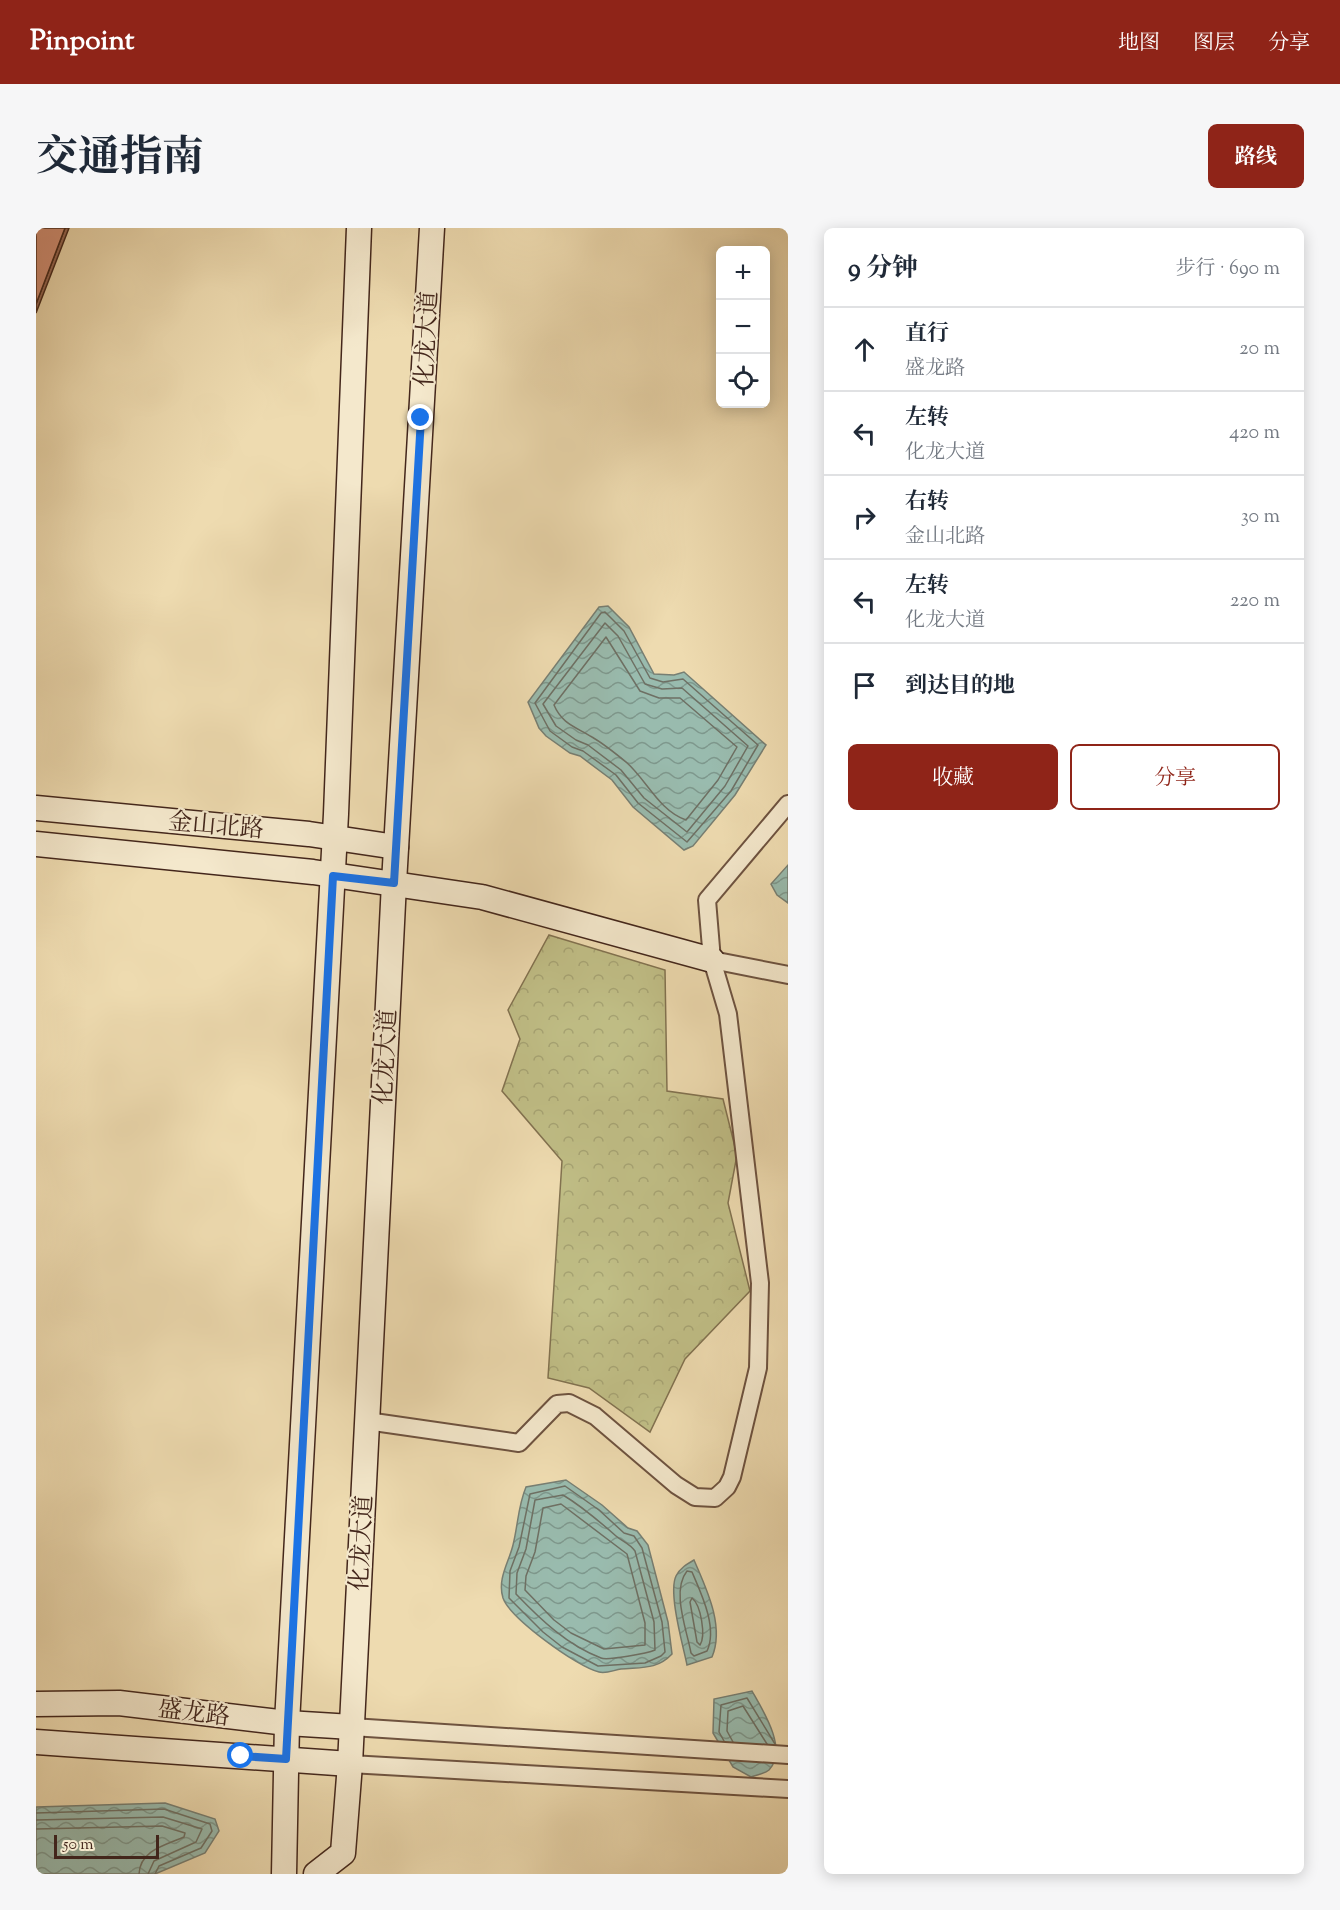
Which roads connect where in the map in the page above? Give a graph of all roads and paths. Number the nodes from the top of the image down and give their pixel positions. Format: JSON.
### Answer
{"nodes":[{"id":1,"x":359,"y":228,"type":"edge"},
{"id":2,"x":432,"y":228,"type":"edge"},
{"id":3,"x":788,"y":804,"type":"edge"},
{"id":4,"x":36,"y":808,"type":"edge"},
{"id":5,"x":335,"y":837,"type":"junction"},
{"id":6,"x":36,"y":844,"type":"edge"},
{"id":7,"x":396,"y":847,"type":"junction"},
{"id":8,"x":333,"y":876,"type":"junction"},
{"id":9,"x":394,"y":883,"type":"junction"},
{"id":10,"x":712,"y":960,"type":"junction"},
{"id":11,"x":788,"y":975,"type":"edge"},
{"id":12,"x":367,"y":1421,"type":"junction"},
{"id":13,"x":36,"y":1704,"type":"edge"},
{"id":14,"x":287,"y":1723,"type":"junction"},
{"id":15,"x":352,"y":1727,"type":"junction"},
{"id":16,"x":36,"y":1742,"type":"edge"},
{"id":17,"x":788,"y":1755,"type":"edge"},
{"id":18,"x":286,"y":1759,"type":"junction"},
{"id":19,"x":350,"y":1764,"type":"junction"},
{"id":20,"x":788,"y":1789,"type":"edge"},
{"id":21,"x":284,"y":1874,"type":"edge"},
{"id":22,"x":316,"y":1874,"type":"edge"}],
"edges":[{"from":1,"to":5,"type":"main road"},
{"from":2,"to":7,"type":"main road","name":"化龙大道"},
{"from":3,"to":10,"type":"street"},
{"from":4,"to":5,"type":"main road","name":"金山北路"},
{"from":5,"to":7,"type":"main road","name":"金山北路"},
{"from":5,"to":8,"type":"main road"},
{"from":6,"to":8,"type":"main road","name":"金山北路"},
{"from":7,"to":9,"type":"main road","name":"化龙大道"},
{"from":8,"to":9,"type":"main road","name":"金山北路"},
{"from":8,"to":14,"type":"main road"},
{"from":9,"to":10,"type":"main road","name":"金山北路"},
{"from":9,"to":12,"type":"main road","name":"化龙大道"},
{"from":10,"to":11,"type":"street"},
{"from":10,"to":12,"type":"street"},
{"from":12,"to":15,"type":"main road","name":"化龙大道"},
{"from":13,"to":14,"type":"main road","name":"盛龙路"},
{"from":14,"to":15,"type":"main road","name":"盛龙路"},
{"from":14,"to":18,"type":"main road"},
{"from":15,"to":17,"type":"street"},
{"from":15,"to":19,"type":"main road","name":"化龙大道"},
{"from":16,"to":18,"type":"main road","name":"盛龙路"},
{"from":18,"to":19,"type":"main road","name":"盛龙路"},
{"from":18,"to":21,"type":"main road"},
{"from":19,"to":20,"type":"street"},
{"from":19,"to":22,"type":"main road","name":"化龙大道"}]}
